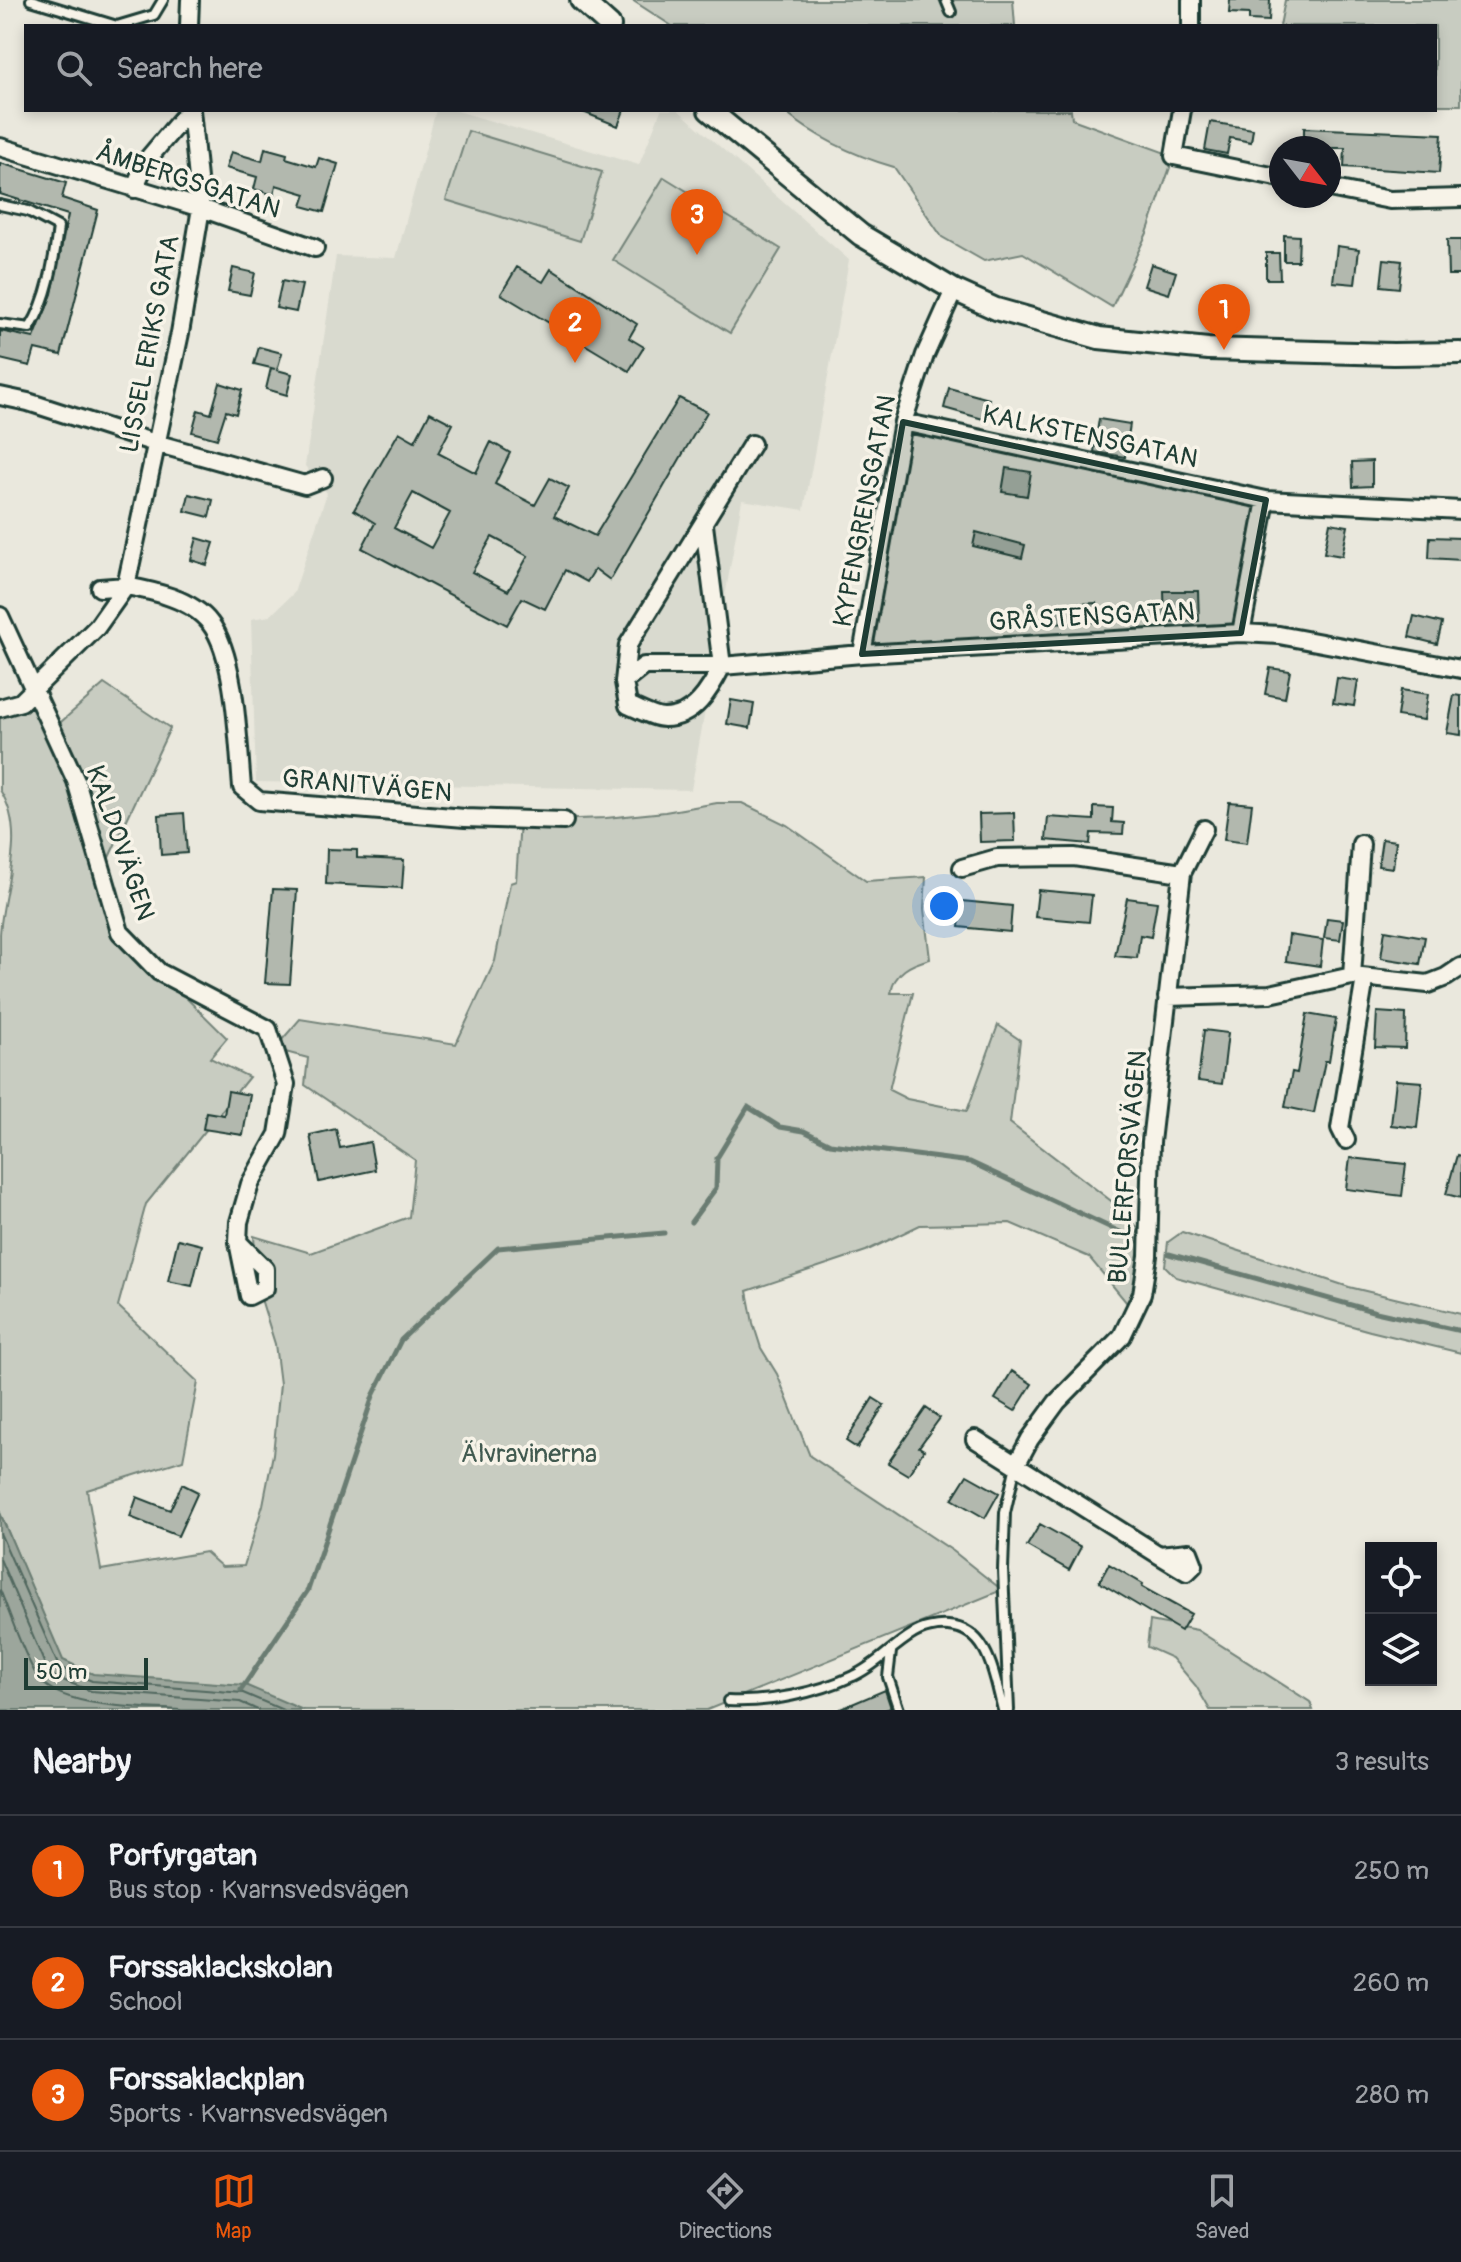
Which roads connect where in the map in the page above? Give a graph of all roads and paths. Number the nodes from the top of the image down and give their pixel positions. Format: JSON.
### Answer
{"nodes":[{"id":1,"x":31,"y":0,"type":"edge"},
{"id":2,"x":163,"y":0,"type":"edge"},
{"id":3,"x":190,"y":0,"type":"edge"},
{"id":4,"x":581,"y":0,"type":"edge"},
{"id":5,"x":946,"y":0,"type":"edge"},
{"id":6,"x":1191,"y":0,"type":"edge"},
{"id":7,"x":951,"y":12,"type":"dead end"},
{"id":8,"x":110,"y":24,"type":"edge"},
{"id":9,"x":124,"y":24,"type":"edge"},
{"id":10,"x":189,"y":24,"type":"edge"},
{"id":11,"x":608,"y":24,"type":"edge"},
{"id":12,"x":1191,"y":24,"type":"edge"},
{"id":13,"x":188,"y":112,"type":"edge"},
{"id":14,"x":190,"y":112,"type":"edge"},
{"id":15,"x":711,"y":112,"type":"edge"},
{"id":16,"x":1182,"y":112,"type":"edge"},
{"id":17,"x":0,"y":147,"type":"edge"},
{"id":18,"x":1269,"y":176,"type":"edge"},
{"id":19,"x":134,"y":189,"type":"junction"},
{"id":20,"x":1341,"y":190,"type":"edge"},
{"id":21,"x":1461,"y":198,"type":"edge"},
{"id":22,"x":0,"y":205,"type":"edge"},
{"id":23,"x":201,"y":208,"type":"junction"},
{"id":24,"x":315,"y":248,"type":"dead end"},
{"id":25,"x":954,"y":290,"type":"junction"},
{"id":26,"x":0,"y":324,"type":"edge"},
{"id":27,"x":1461,"y":353,"type":"edge"},
{"id":28,"x":0,"y":396,"type":"edge"},
{"id":29,"x":903,"y":422,"type":"junction"},
{"id":30,"x":155,"y":443,"type":"junction"},
{"id":31,"x":752,"y":444,"type":"dead end"},
{"id":32,"x":323,"y":478,"type":"dead end"},
{"id":33,"x":1266,"y":500,"type":"junction"},
{"id":34,"x":1461,"y":510,"type":"edge"},
{"id":35,"x":704,"y":525,"type":"junction"},
{"id":36,"x":126,"y":586,"type":"junction"},
{"id":37,"x":100,"y":588,"type":"dead end"},
{"id":38,"x":0,"y":616,"type":"edge"},
{"id":39,"x":1241,"y":633,"type":"junction"},
{"id":40,"x":862,"y":654,"type":"junction"},
{"id":41,"x":722,"y":666,"type":"junction"},
{"id":42,"x":1461,"y":669,"type":"edge"},
{"id":43,"x":624,"y":682,"type":"junction"},
{"id":44,"x":33,"y":689,"type":"junction"},
{"id":45,"x":0,"y":708,"type":"edge"},
{"id":46,"x":564,"y":821,"type":"dead end"},
{"id":47,"x":1204,"y":829,"type":"dead end"},
{"id":48,"x":1361,"y":844,"type":"dead end"},
{"id":49,"x":962,"y":868,"type":"dead end"},
{"id":50,"x":1182,"y":873,"type":"junction"},
{"id":51,"x":1461,"y":967,"type":"edge"},
{"id":52,"x":1358,"y":977,"type":"junction"},
{"id":53,"x":1167,"y":997,"type":"junction"},
{"id":54,"x":1346,"y":1140,"type":"dead end"},
{"id":55,"x":249,"y":1296,"type":"dead end"},
{"id":56,"x":975,"y":1439,"type":"dead end"},
{"id":57,"x":1016,"y":1465,"type":"junction"},
{"id":58,"x":1159,"y":1555,"type":"dead end"},
{"id":59,"x":891,"y":1652,"type":"junction"},
{"id":60,"x":728,"y":1701,"type":"dead end"},
{"id":61,"x":899,"y":1710,"type":"edge"},
{"id":62,"x":1006,"y":1710,"type":"edge"}],
"edges":[{"from":1,"to":8,"type":"lane"},
{"from":2,"to":9,"type":"lane"},
{"from":3,"to":10,"type":"street"},
{"from":4,"to":11,"type":"street"},
{"from":5,"to":7,"type":"lane"},
{"from":6,"to":12,"type":"street"},
{"from":13,"to":19,"type":"street","name":"LISSEL ERIKS GATA"},
{"from":14,"to":23,"type":"street","name":"LISSEL ERIKS GATA"},
{"from":15,"to":25,"type":"street"},
{"from":16,"to":18,"type":"street"},
{"from":17,"to":19,"type":"street","name":"ÅMBERGSGATAN"},
{"from":19,"to":23,"type":"street","name":"ÅMBERGSGATAN"},
{"from":20,"to":21,"type":"street"},
{"from":22,"to":26,"type":"lane"},
{"from":23,"to":24,"type":"street","name":"ÅMBERGSGATAN"},
{"from":23,"to":30,"type":"street","name":"LISSEL ERIKS GATA"},
{"from":25,"to":27,"type":"street"},
{"from":25,"to":29,"type":"street","name":"KYPENGRENSGATAN"},
{"from":28,"to":30,"type":"street"},
{"from":29,"to":33,"type":"street","name":"KALKSTENSGATAN"},
{"from":29,"to":40,"type":"street","name":"KYPENGRENSGATAN"},
{"from":30,"to":32,"type":"street"},
{"from":30,"to":36,"type":"street","name":"LISSEL ERIKS GATA"},
{"from":31,"to":35,"type":"street"},
{"from":33,"to":34,"type":"street","name":"KALKSTENSGATAN"},
{"from":33,"to":39,"type":"street"},
{"from":35,"to":41,"type":"street"},
{"from":35,"to":43,"type":"street"},
{"from":36,"to":37,"type":"street","name":"GRANITVÄGEN"},
{"from":36,"to":44,"type":"street"},
{"from":36,"to":46,"type":"street","name":"GRANITVÄGEN"},
{"from":38,"to":44,"type":"street","name":"KALDOVÄGEN"},
{"from":39,"to":40,"type":"street","name":"GRÅSTENSGATAN"},
{"from":39,"to":42,"type":"street","name":"GRÅSTENSGATAN"},
{"from":40,"to":41,"type":"street","name":"GRÅSTENSGATAN"},
{"from":41,"to":43,"type":"street","name":"GRÅSTENSGATAN"},
{"from":41,"to":43,"type":"street"},
{"from":44,"to":45,"type":"street"},
{"from":44,"to":55,"type":"street","name":"KALDOVÄGEN"},
{"from":47,"to":50,"type":"street","name":"BULLERFORSVÄGEN"},
{"from":48,"to":52,"type":"street"},
{"from":49,"to":50,"type":"street"},
{"from":50,"to":53,"type":"street","name":"BULLERFORSVÄGEN"},
{"from":51,"to":52,"type":"street"},
{"from":52,"to":53,"type":"street"},
{"from":52,"to":54,"type":"street"},
{"from":53,"to":57,"type":"street","name":"BULLERFORSVÄGEN"},
{"from":56,"to":57,"type":"street"},
{"from":57,"to":58,"type":"street"},
{"from":57,"to":62,"type":"lane","name":"BULLERFORSVÄGEN"},
{"from":59,"to":60,"type":"lane"},
{"from":59,"to":61,"type":"lane"},
{"from":59,"to":62,"type":"lane"}]}
